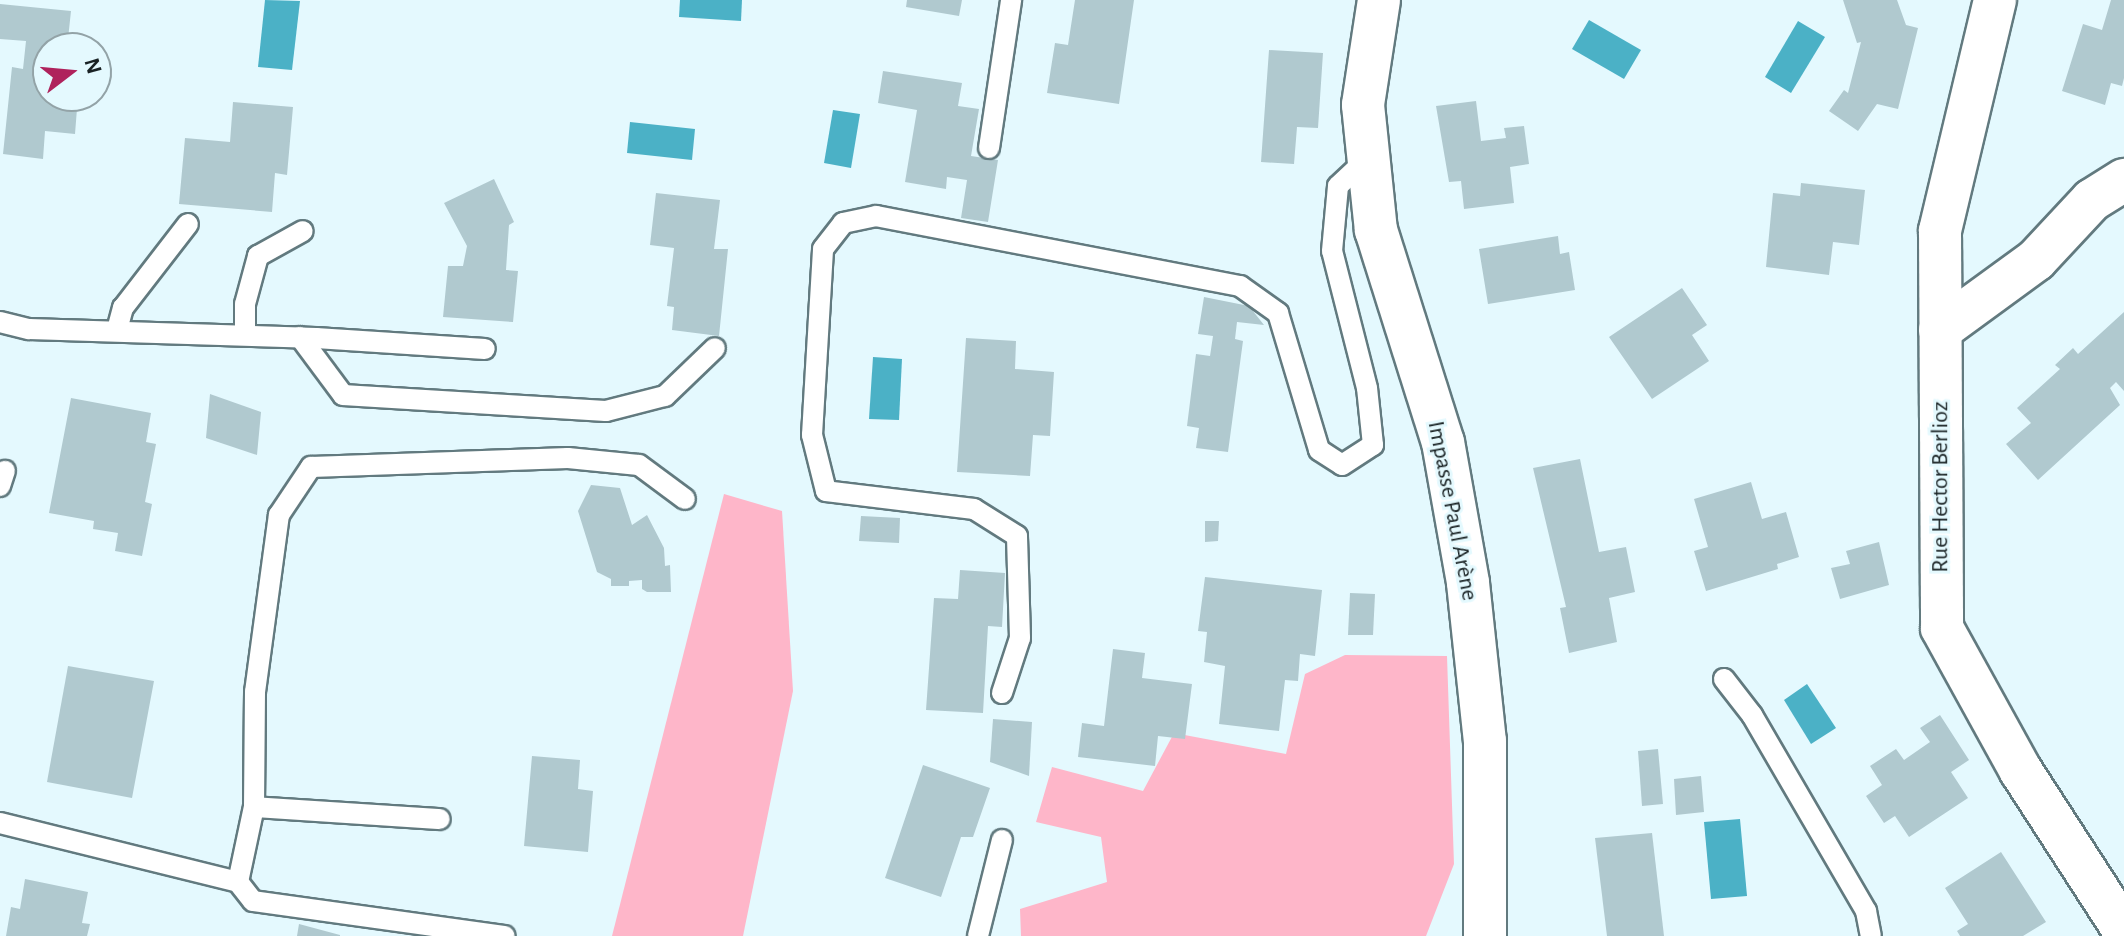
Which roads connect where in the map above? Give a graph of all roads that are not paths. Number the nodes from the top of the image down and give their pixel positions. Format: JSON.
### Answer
{"nodes":[{"id":1,"x":1011,"y":0,"type":"edge"},
{"id":2,"x":1379,"y":0,"type":"edge"},
{"id":3,"x":1995,"y":0,"type":"edge"},
{"id":4,"x":989,"y":148,"type":"dead end"},
{"id":5,"x":1369,"y":157,"type":"junction"},
{"id":6,"x":2124,"y":180,"type":"edge"},
{"id":7,"x":188,"y":224,"type":"dead end"},
{"id":8,"x":303,"y":231,"type":"dead end"},
{"id":9,"x":0,"y":322,"type":"edge"},
{"id":10,"x":117,"y":330,"type":"junction"},
{"id":11,"x":1940,"y":330,"type":"junction"},
{"id":12,"x":245,"y":335,"type":"junction"},
{"id":13,"x":300,"y":337,"type":"junction"},
{"id":14,"x":715,"y":348,"type":"dead end"},
{"id":15,"x":485,"y":349,"type":"dead end"},
{"id":16,"x":685,"y":499,"type":"dead end"},
{"id":17,"x":1724,"y":679,"type":"dead end"},
{"id":18,"x":1002,"y":693,"type":"dead end"},
{"id":19,"x":254,"y":807,"type":"junction"},
{"id":20,"x":440,"y":819,"type":"dead end"},
{"id":21,"x":0,"y":823,"type":"edge"},
{"id":22,"x":1002,"y":840,"type":"dead end"},
{"id":23,"x":238,"y":882,"type":"junction"},
{"id":24,"x":2124,"y":930,"type":"edge"},
{"id":25,"x":505,"y":936,"type":"edge"},
{"id":26,"x":978,"y":936,"type":"edge"},
{"id":27,"x":1485,"y":936,"type":"edge"},
{"id":28,"x":1871,"y":936,"type":"edge"}],
"edges":[{"from":1,"to":4,"type":"lane"},
{"from":2,"to":5,"type":"street","name":"Impasse Paul Arène"},
{"from":3,"to":11,"type":"street","name":"Rue Hector Berlioz"},
{"from":5,"to":18,"type":"lane"},
{"from":5,"to":27,"type":"street","name":"Impasse Paul Arène"},
{"from":6,"to":11,"type":"street"},
{"from":7,"to":10,"type":"lane"},
{"from":8,"to":12,"type":"lane"},
{"from":9,"to":10,"type":"lane"},
{"from":10,"to":12,"type":"lane"},
{"from":11,"to":24,"type":"street","name":"Rue Hector Berlioz"},
{"from":12,"to":13,"type":"lane"},
{"from":13,"to":14,"type":"lane"},
{"from":13,"to":15,"type":"lane"},
{"from":16,"to":19,"type":"lane"},
{"from":17,"to":28,"type":"lane"},
{"from":19,"to":20,"type":"lane"},
{"from":19,"to":23,"type":"lane"},
{"from":21,"to":23,"type":"lane"},
{"from":22,"to":26,"type":"lane"},
{"from":23,"to":25,"type":"lane"}]}
